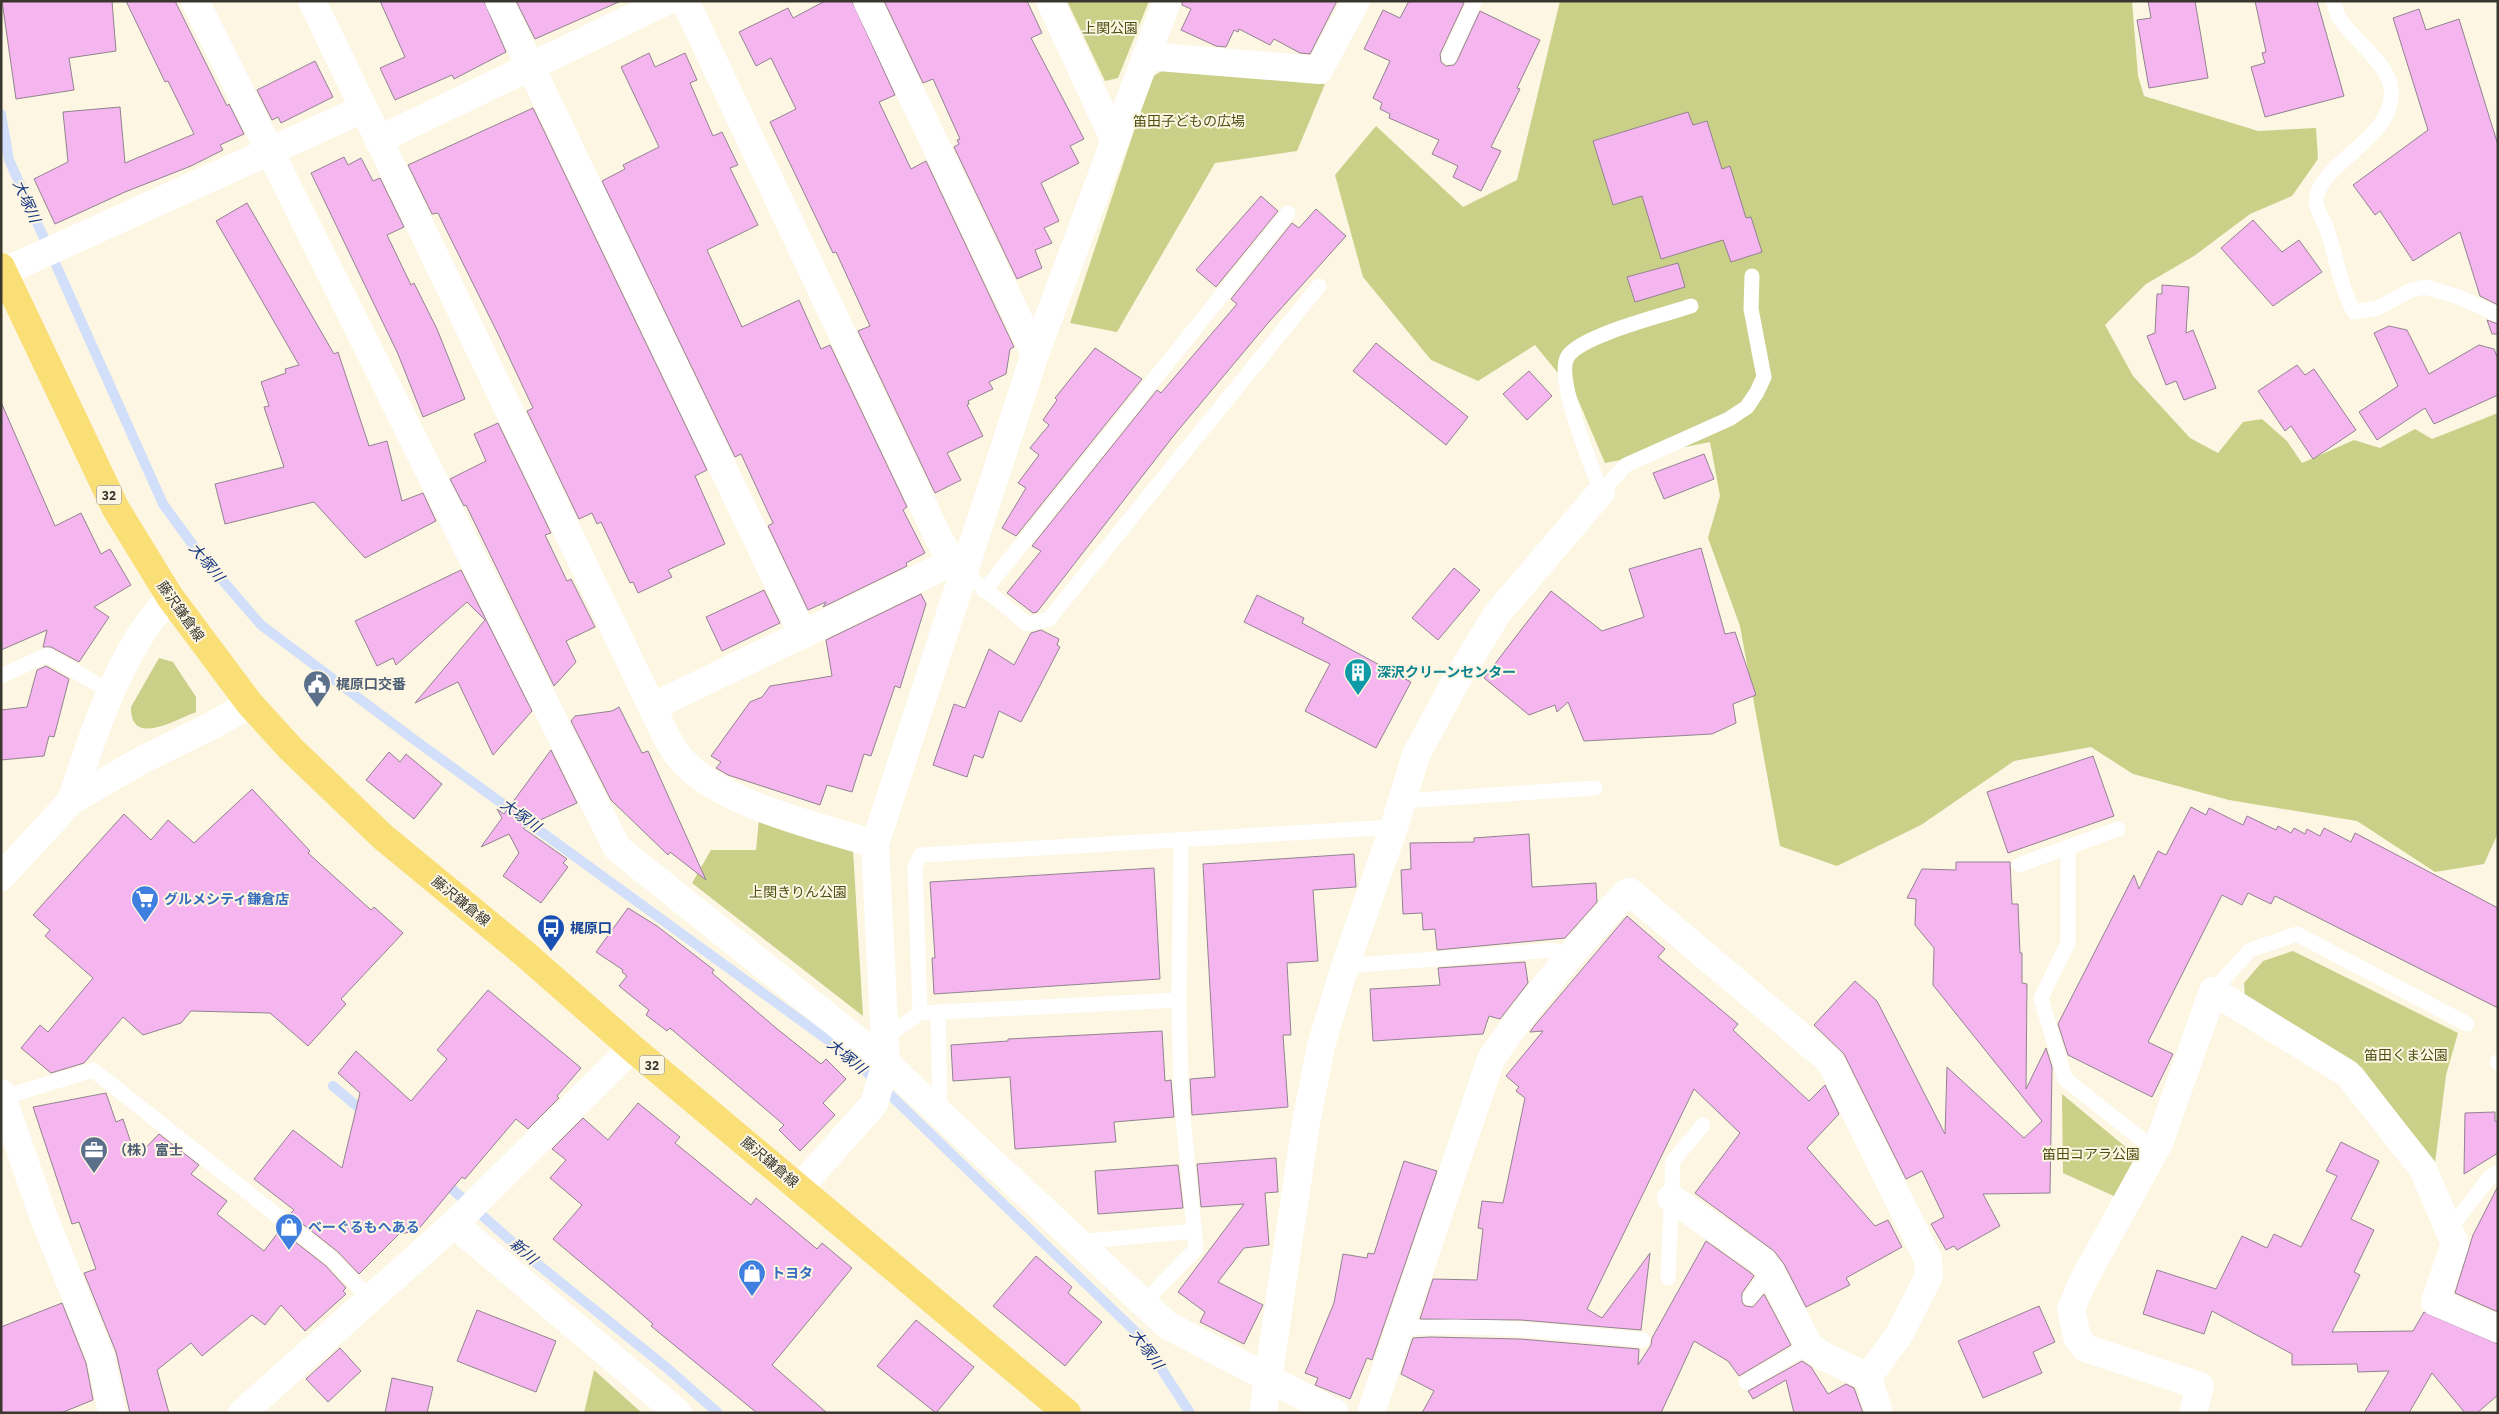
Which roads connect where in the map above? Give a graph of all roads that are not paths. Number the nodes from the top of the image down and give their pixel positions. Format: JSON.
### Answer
{"nodes":[{"id":1,"x":195,"y":1,"type":"edge"},
{"id":2,"x":312,"y":1,"type":"edge"},
{"id":3,"x":498,"y":1,"type":"edge"},
{"id":4,"x":667,"y":1,"type":"edge"},
{"id":5,"x":685,"y":1,"type":"edge"},
{"id":6,"x":867,"y":1,"type":"edge"},
{"id":7,"x":1050,"y":1,"type":"edge"},
{"id":8,"x":1167,"y":1,"type":"edge"},
{"id":9,"x":1356,"y":1,"type":"edge"},
{"id":10,"x":1475,"y":1,"type":"edge"},
{"id":11,"x":2333,"y":1,"type":"edge"},
{"id":12,"x":1146,"y":56,"type":"junction"},
{"id":13,"x":1449,"y":56,"type":"dead end"},
{"id":14,"x":530,"y":66,"type":"junction"},
{"id":15,"x":363,"y":109,"type":"junction"},
{"id":16,"x":1114,"y":139,"type":"junction"},
{"id":17,"x":378,"y":140,"type":"junction"},
{"id":18,"x":270,"y":152,"type":"junction"},
{"id":19,"x":1288,"y":213,"type":"dead end"},
{"id":20,"x":2,"y":269,"type":"edge"},
{"id":21,"x":1752,"y":276,"type":"dead end"},
{"id":22,"x":1318,"y":286,"type":"dead end"},
{"id":23,"x":1691,"y":306,"type":"dead end"},
{"id":24,"x":2498,"y":315,"type":"edge"},
{"id":25,"x":1036,"y":354,"type":"junction"},
{"id":26,"x":1601,"y":492,"type":"junction"},
{"id":27,"x":958,"y":567,"type":"junction"},
{"id":28,"x":984,"y":590,"type":"junction"},
{"id":29,"x":170,"y":597,"type":"junction"},
{"id":30,"x":803,"y":635,"type":"junction"},
{"id":31,"x":1,"y":676,"type":"edge"},
{"id":32,"x":111,"y":692,"type":"junction"},
{"id":33,"x":250,"y":704,"type":"junction"},
{"id":34,"x":652,"y":707,"type":"junction"},
{"id":35,"x":1595,"y":788,"type":"dead end"},
{"id":36,"x":70,"y":801,"type":"junction"},
{"id":37,"x":1402,"y":801,"type":"junction"},
{"id":38,"x":1394,"y":827,"type":"junction"},
{"id":39,"x":2118,"y":829,"type":"dead end"},
{"id":40,"x":1181,"y":839,"type":"junction"},
{"id":41,"x":875,"y":844,"type":"junction"},
{"id":42,"x":2068,"y":847,"type":"junction"},
{"id":43,"x":2019,"y":865,"type":"dead end"},
{"id":44,"x":1,"y":877,"type":"edge"},
{"id":45,"x":1568,"y":956,"type":"junction"},
{"id":46,"x":1345,"y":966,"type":"junction"},
{"id":47,"x":2213,"y":992,"type":"junction"},
{"id":48,"x":1179,"y":1000,"type":"junction"},
{"id":49,"x":938,"y":1012,"type":"junction"},
{"id":50,"x":920,"y":1013,"type":"junction"},
{"id":51,"x":2467,"y":1024,"type":"dead end"},
{"id":52,"x":632,"y":1048,"type":"junction"},
{"id":53,"x":885,"y":1051,"type":"junction"},
{"id":54,"x":2,"y":1095,"type":"edge"},
{"id":55,"x":940,"y":1114,"type":"junction"},
{"id":56,"x":1703,"y":1125,"type":"dead end"},
{"id":57,"x":2155,"y":1150,"type":"junction"},
{"id":58,"x":2498,"y":1172,"type":"edge"},
{"id":59,"x":800,"y":1187,"type":"junction"},
{"id":60,"x":1671,"y":1198,"type":"junction"},
{"id":61,"x":454,"y":1224,"type":"junction"},
{"id":62,"x":2449,"y":1230,"type":"junction"},
{"id":63,"x":1194,"y":1231,"type":"junction"},
{"id":64,"x":1078,"y":1242,"type":"junction"},
{"id":65,"x":1770,"y":1271,"type":"junction"},
{"id":66,"x":1668,"y":1278,"type":"dead end"},
{"id":67,"x":1750,"y":1298,"type":"dead end"},
{"id":68,"x":370,"y":1299,"type":"junction"},
{"id":69,"x":1143,"y":1303,"type":"junction"},
{"id":70,"x":1399,"y":1329,"type":"junction"},
{"id":71,"x":2498,"y":1329,"type":"edge"},
{"id":72,"x":1643,"y":1340,"type":"dead end"},
{"id":73,"x":1809,"y":1346,"type":"junction"},
{"id":74,"x":1868,"y":1377,"type":"junction"},
{"id":75,"x":1267,"y":1378,"type":"junction"},
{"id":76,"x":1746,"y":1382,"type":"dead end"},
{"id":77,"x":112,"y":1413,"type":"edge"},
{"id":78,"x":242,"y":1413,"type":"edge"},
{"id":79,"x":678,"y":1413,"type":"edge"},
{"id":80,"x":1067,"y":1413,"type":"edge"},
{"id":81,"x":1263,"y":1413,"type":"edge"},
{"id":82,"x":1335,"y":1413,"type":"edge"},
{"id":83,"x":1371,"y":1413,"type":"edge"},
{"id":84,"x":1879,"y":1413,"type":"edge"},
{"id":85,"x":2193,"y":1413,"type":"edge"}],
"edges":[{"from":1,"to":18,"type":"street"},
{"from":2,"to":15,"type":"street"},
{"from":3,"to":14,"type":"street"},
{"from":4,"to":14,"type":"street"},
{"from":5,"to":27,"type":"street"},
{"from":6,"to":25,"type":"street"},
{"from":7,"to":16,"type":"street"},
{"from":8,"to":12,"type":"street"},
{"from":9,"to":12,"type":"street"},
{"from":10,"to":13,"type":"lane"},
{"from":11,"to":24,"type":"lane"},
{"from":12,"to":16,"type":"street"},
{"from":14,"to":17,"type":"street"},
{"from":14,"to":30,"type":"street"},
{"from":15,"to":17,"type":"street"},
{"from":15,"to":18,"type":"street"},
{"from":16,"to":25,"type":"street"},
{"from":17,"to":34,"type":"street"},
{"from":18,"to":20,"type":"street"},
{"from":18,"to":53,"type":"street"},
{"from":19,"to":28,"type":"lane"},
{"from":20,"to":29,"type":"main road","name":"藤沢鎌倉線","number":"32"},
{"from":21,"to":26,"type":"lane"},
{"from":22,"to":28,"type":"lane"},
{"from":23,"to":26,"type":"lane"},
{"from":25,"to":27,"type":"street"},
{"from":26,"to":37,"type":"street"},
{"from":27,"to":28,"type":"lane"},
{"from":27,"to":30,"type":"street"},
{"from":27,"to":41,"type":"street"},
{"from":29,"to":32,"type":"street"},
{"from":29,"to":33,"type":"main road","name":"藤沢鎌倉線","number":"32"},
{"from":30,"to":34,"type":"street"},
{"from":31,"to":32,"type":"lane"},
{"from":32,"to":36,"type":"street"},
{"from":33,"to":36,"type":"street"},
{"from":33,"to":52,"type":"main road","name":"藤沢鎌倉線","number":"32"},
{"from":34,"to":41,"type":"street"},
{"from":35,"to":37,"type":"lane"},
{"from":36,"to":44,"type":"street"},
{"from":37,"to":38,"type":"street"},
{"from":38,"to":40,"type":"lane"},
{"from":38,"to":46,"type":"street"},
{"from":39,"to":42,"type":"lane"},
{"from":40,"to":48,"type":"lane"},
{"from":40,"to":50,"type":"lane"},
{"from":41,"to":53,"type":"street"},
{"from":42,"to":43,"type":"lane"},
{"from":42,"to":57,"type":"lane"},
{"from":45,"to":46,"type":"lane"},
{"from":45,"to":70,"type":"street"},
{"from":45,"to":74,"type":"street"},
{"from":46,"to":75,"type":"street"},
{"from":47,"to":51,"type":"lane"},
{"from":47,"to":57,"type":"street"},
{"from":47,"to":62,"type":"street"},
{"from":48,"to":49,"type":"lane"},
{"from":48,"to":63,"type":"lane"},
{"from":49,"to":50,"type":"lane"},
{"from":49,"to":55,"type":"lane"},
{"from":50,"to":53,"type":"lane"},
{"from":52,"to":59,"type":"main road","name":"藤沢鎌倉線","number":"32"},
{"from":52,"to":61,"type":"street"},
{"from":53,"to":55,"type":"street"},
{"from":53,"to":59,"type":"street"},
{"from":54,"to":68,"type":"lane"},
{"from":54,"to":77,"type":"street"},
{"from":55,"to":64,"type":"street"},
{"from":56,"to":60,"type":"lane"},
{"from":57,"to":85,"type":"street"},
{"from":58,"to":62,"type":"lane"},
{"from":59,"to":80,"type":"main road","name":"藤沢鎌倉線","number":"32"},
{"from":60,"to":65,"type":"street"},
{"from":60,"to":66,"type":"lane"},
{"from":61,"to":68,"type":"street"},
{"from":61,"to":79,"type":"street"},
{"from":62,"to":71,"type":"street"},
{"from":63,"to":64,"type":"lane"},
{"from":63,"to":69,"type":"lane"},
{"from":64,"to":69,"type":"street"},
{"from":65,"to":67,"type":"lane"},
{"from":65,"to":73,"type":"street"},
{"from":68,"to":78,"type":"street"},
{"from":69,"to":75,"type":"street"},
{"from":70,"to":72,"type":"lane"},
{"from":70,"to":83,"type":"street"},
{"from":73,"to":74,"type":"street"},
{"from":73,"to":76,"type":"lane"},
{"from":74,"to":84,"type":"street"},
{"from":75,"to":81,"type":"street"},
{"from":75,"to":82,"type":"street"}]}
